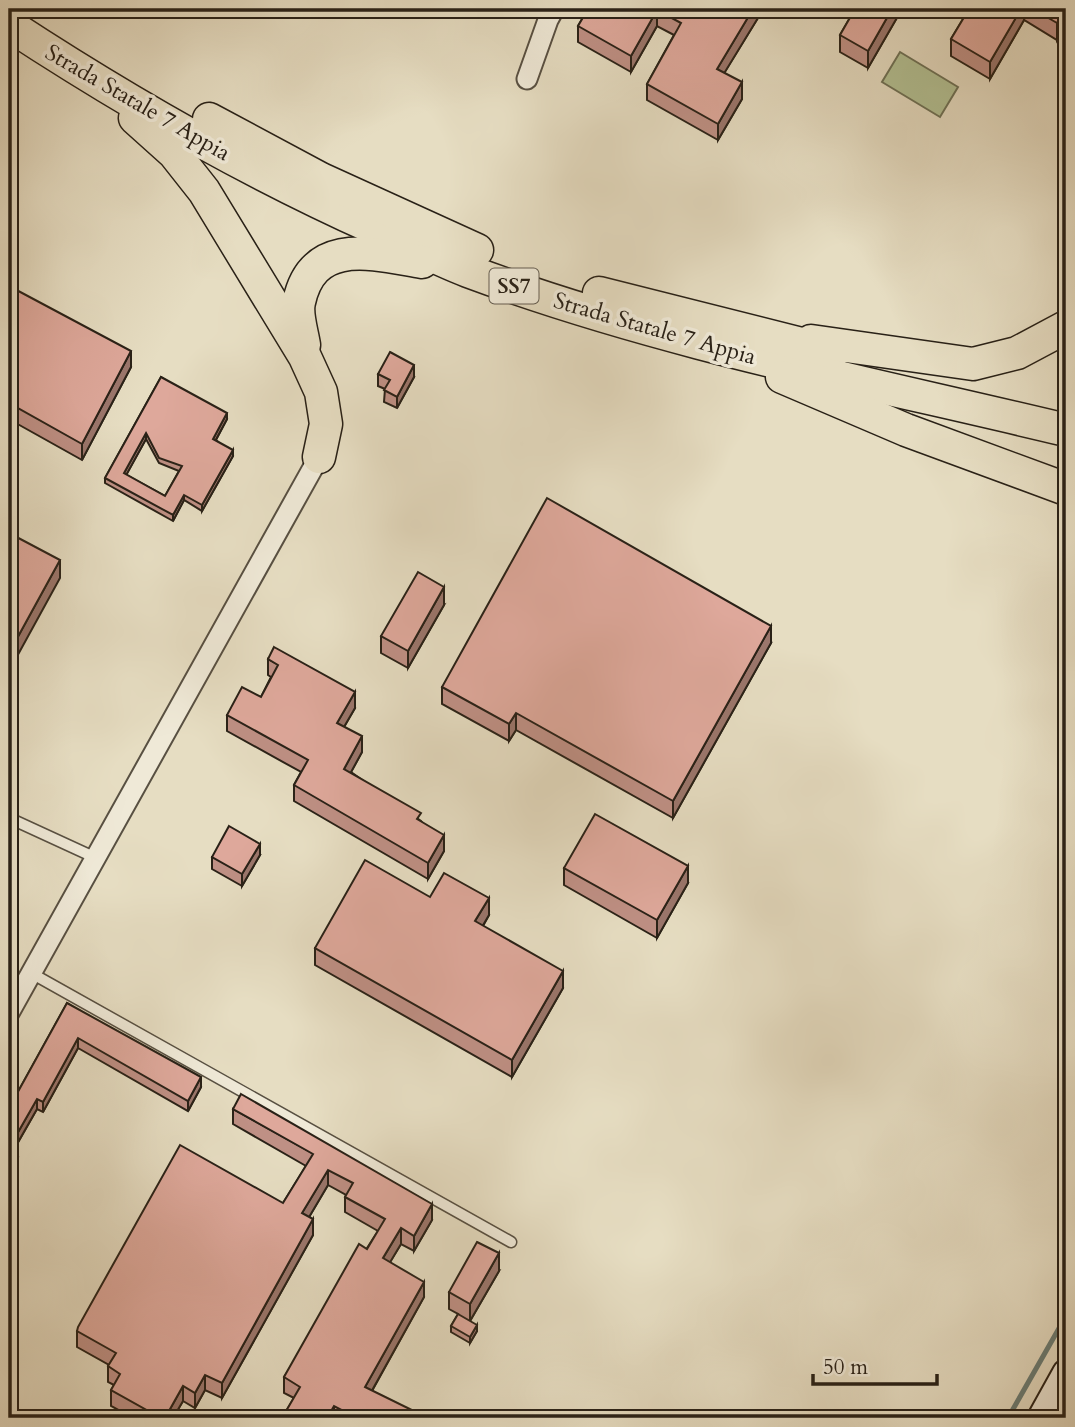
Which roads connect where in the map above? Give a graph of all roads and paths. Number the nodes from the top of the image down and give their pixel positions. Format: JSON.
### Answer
{"nodes":[{"id":1,"x":22,"y":9,"type":"edge"},
{"id":2,"x":554,"y":9,"type":"edge"},
{"id":3,"x":9,"y":25,"type":"edge"},
{"id":4,"x":527,"y":79,"type":"dead end"},
{"id":5,"x":98,"y":84,"type":"junction"},
{"id":6,"x":466,"y":270,"type":"junction"},
{"id":7,"x":1066,"y":327,"type":"edge"},
{"id":8,"x":758,"y":334,"type":"junction"},
{"id":9,"x":704,"y":344,"type":"junction"},
{"id":10,"x":305,"y":357,"type":"junction"},
{"id":11,"x":1066,"y":407,"type":"edge"},
{"id":12,"x":1066,"y":430,"type":"edge"},
{"id":13,"x":319,"y":457,"type":"joint"},
{"id":14,"x":1066,"y":489,"type":"edge"},
{"id":15,"x":9,"y":818,"type":"edge"},
{"id":16,"x":96,"y":858,"type":"junction"},
{"id":17,"x":31,"y":973,"type":"junction"},
{"id":18,"x":9,"y":1013,"type":"edge"},
{"id":19,"x":511,"y":1242,"type":"dead end"},
{"id":20,"x":1066,"y":1373,"type":"edge"},
{"id":21,"x":1041,"y":1418,"type":"edge"}],
"edges":[{"from":1,"to":8,"type":"highway","name":"Strada Statale 7 Appia","number":"SS7"},
{"from":2,"to":4,"type":"street"},
{"from":3,"to":5,"type":"highway","name":"Strada Statale 7 Appia","number":"SS7"},
{"from":5,"to":6,"type":"highway","name":"Strada Statale 7 Appia","number":"SS7"},
{"from":5,"to":10,"type":"highway"},
{"from":6,"to":9,"type":"highway","name":"Strada Statale 7 Appia","number":"SS7"},
{"from":6,"to":10,"type":"highway"},
{"from":7,"to":8,"type":"highway"},
{"from":8,"to":11,"type":"highway","name":"Strada Statale 7 Appia","number":"SS7"},
{"from":9,"to":12,"type":"highway","name":"Strada Statale 7 Appia","number":"SS7"},
{"from":9,"to":14,"type":"highway"},
{"from":10,"to":13,"type":"highway"},
{"from":13,"to":16,"type":"street"},
{"from":15,"to":16,"type":"lane"},
{"from":16,"to":17,"type":"street"},
{"from":17,"to":18,"type":"street"},
{"from":17,"to":19,"type":"lane"},
{"from":20,"to":21,"type":"main road"}]}
